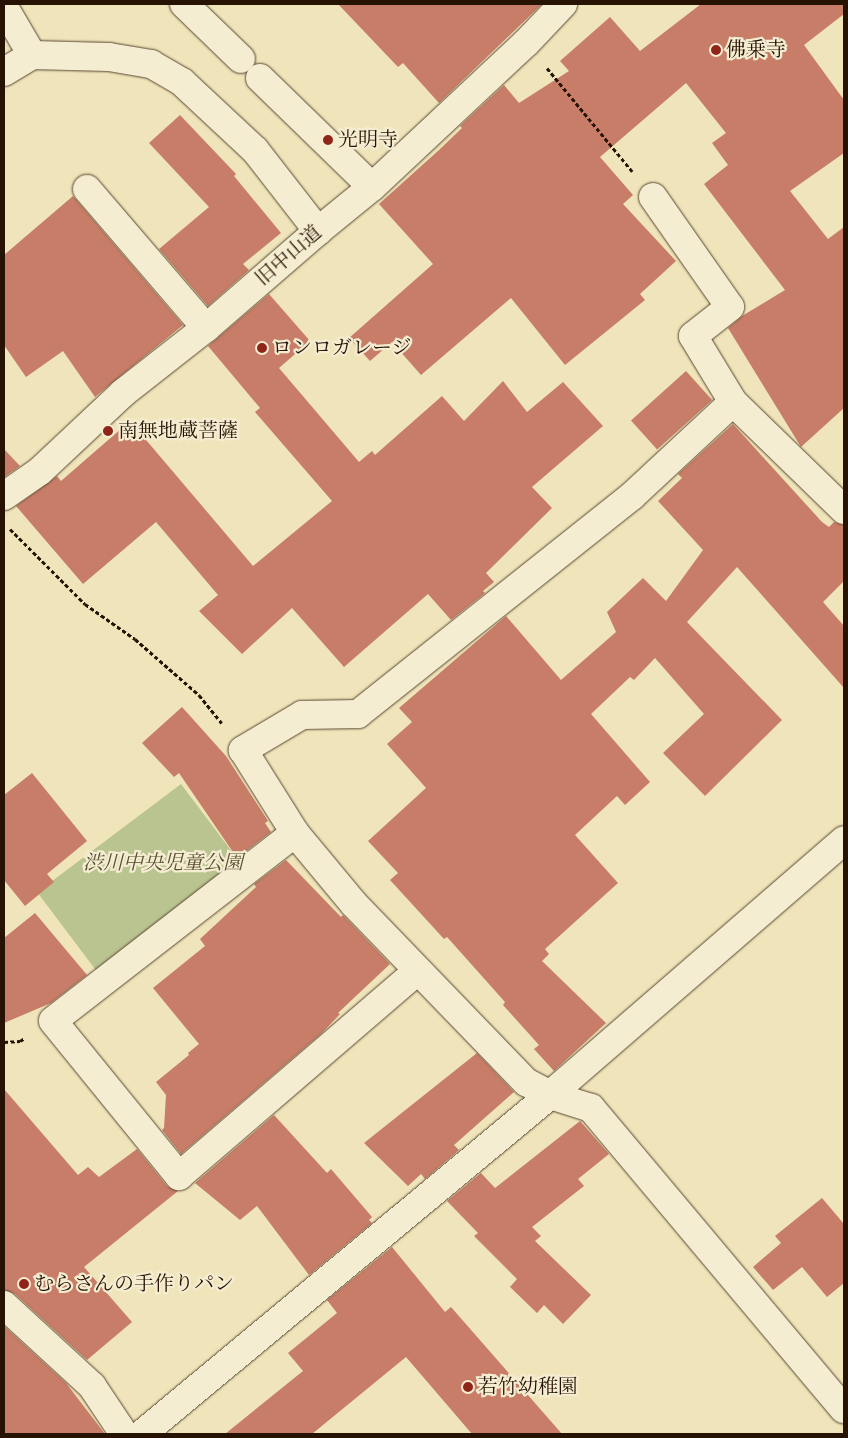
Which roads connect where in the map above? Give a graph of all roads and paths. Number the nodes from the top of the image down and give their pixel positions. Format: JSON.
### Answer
{"nodes":[{"id":1,"x":184,"y":4,"type":"edge"},
{"id":2,"x":563,"y":4,"type":"edge"},
{"id":3,"x":4,"y":7,"type":"edge"},
{"id":4,"x":526,"y":43,"type":"junction"},
{"id":5,"x":32,"y":55,"type":"junction"},
{"id":6,"x":241,"y":59,"type":"dead end"},
{"id":7,"x":4,"y":72,"type":"edge"},
{"id":8,"x":260,"y":78,"type":"dead end"},
{"id":9,"x":372,"y":187,"type":"junction"},
{"id":10,"x":87,"y":189,"type":"dead end"},
{"id":11,"x":653,"y":197,"type":"joint"},
{"id":12,"x":318,"y":231,"type":"junction"},
{"id":13,"x":206,"y":328,"type":"junction"},
{"id":14,"x":733,"y":402,"type":"junction"},
{"id":15,"x":4,"y":496,"type":"edge"},
{"id":16,"x":844,"y":510,"type":"edge"},
{"id":17,"x":4,"y":523,"type":"edge"},
{"id":18,"x":243,"y":750,"type":"junction"},
{"id":19,"x":295,"y":833,"type":"junction"},
{"id":20,"x":844,"y":840,"type":"edge"},
{"id":21,"x":417,"y":970,"type":"junction"},
{"id":22,"x":550,"y":1095,"type":"junction"},
{"id":23,"x":4,"y":1305,"type":"edge"},
{"id":24,"x":844,"y":1409,"type":"edge"},
{"id":25,"x":124,"y":1434,"type":"edge"},
{"id":26,"x":142,"y":1434,"type":"edge"}],
"edges":[{"from":1,"to":6,"type":"street"},
{"from":2,"to":4,"type":"street","name":"旧中山道"},
{"from":3,"to":5,"type":"street"},
{"from":4,"to":9,"type":"street","name":"旧中山道"},
{"from":4,"to":11,"type":"path"},
{"from":5,"to":7,"type":"street"},
{"from":5,"to":12,"type":"street"},
{"from":8,"to":9,"type":"street"},
{"from":9,"to":12,"type":"street","name":"旧中山道"},
{"from":10,"to":13,"type":"street"},
{"from":11,"to":14,"type":"street"},
{"from":12,"to":13,"type":"street","name":"旧中山道"},
{"from":13,"to":15,"type":"street","name":"旧中山道"},
{"from":14,"to":16,"type":"street"},
{"from":14,"to":18,"type":"street"},
{"from":17,"to":18,"type":"path"},
{"from":18,"to":19,"type":"street"},
{"from":19,"to":21,"type":"street"},
{"from":19,"to":21,"type":"street"},
{"from":20,"to":22,"type":"street"},
{"from":21,"to":22,"type":"street"},
{"from":22,"to":24,"type":"street"},
{"from":22,"to":26,"type":"street"},
{"from":23,"to":25,"type":"street"}]}
